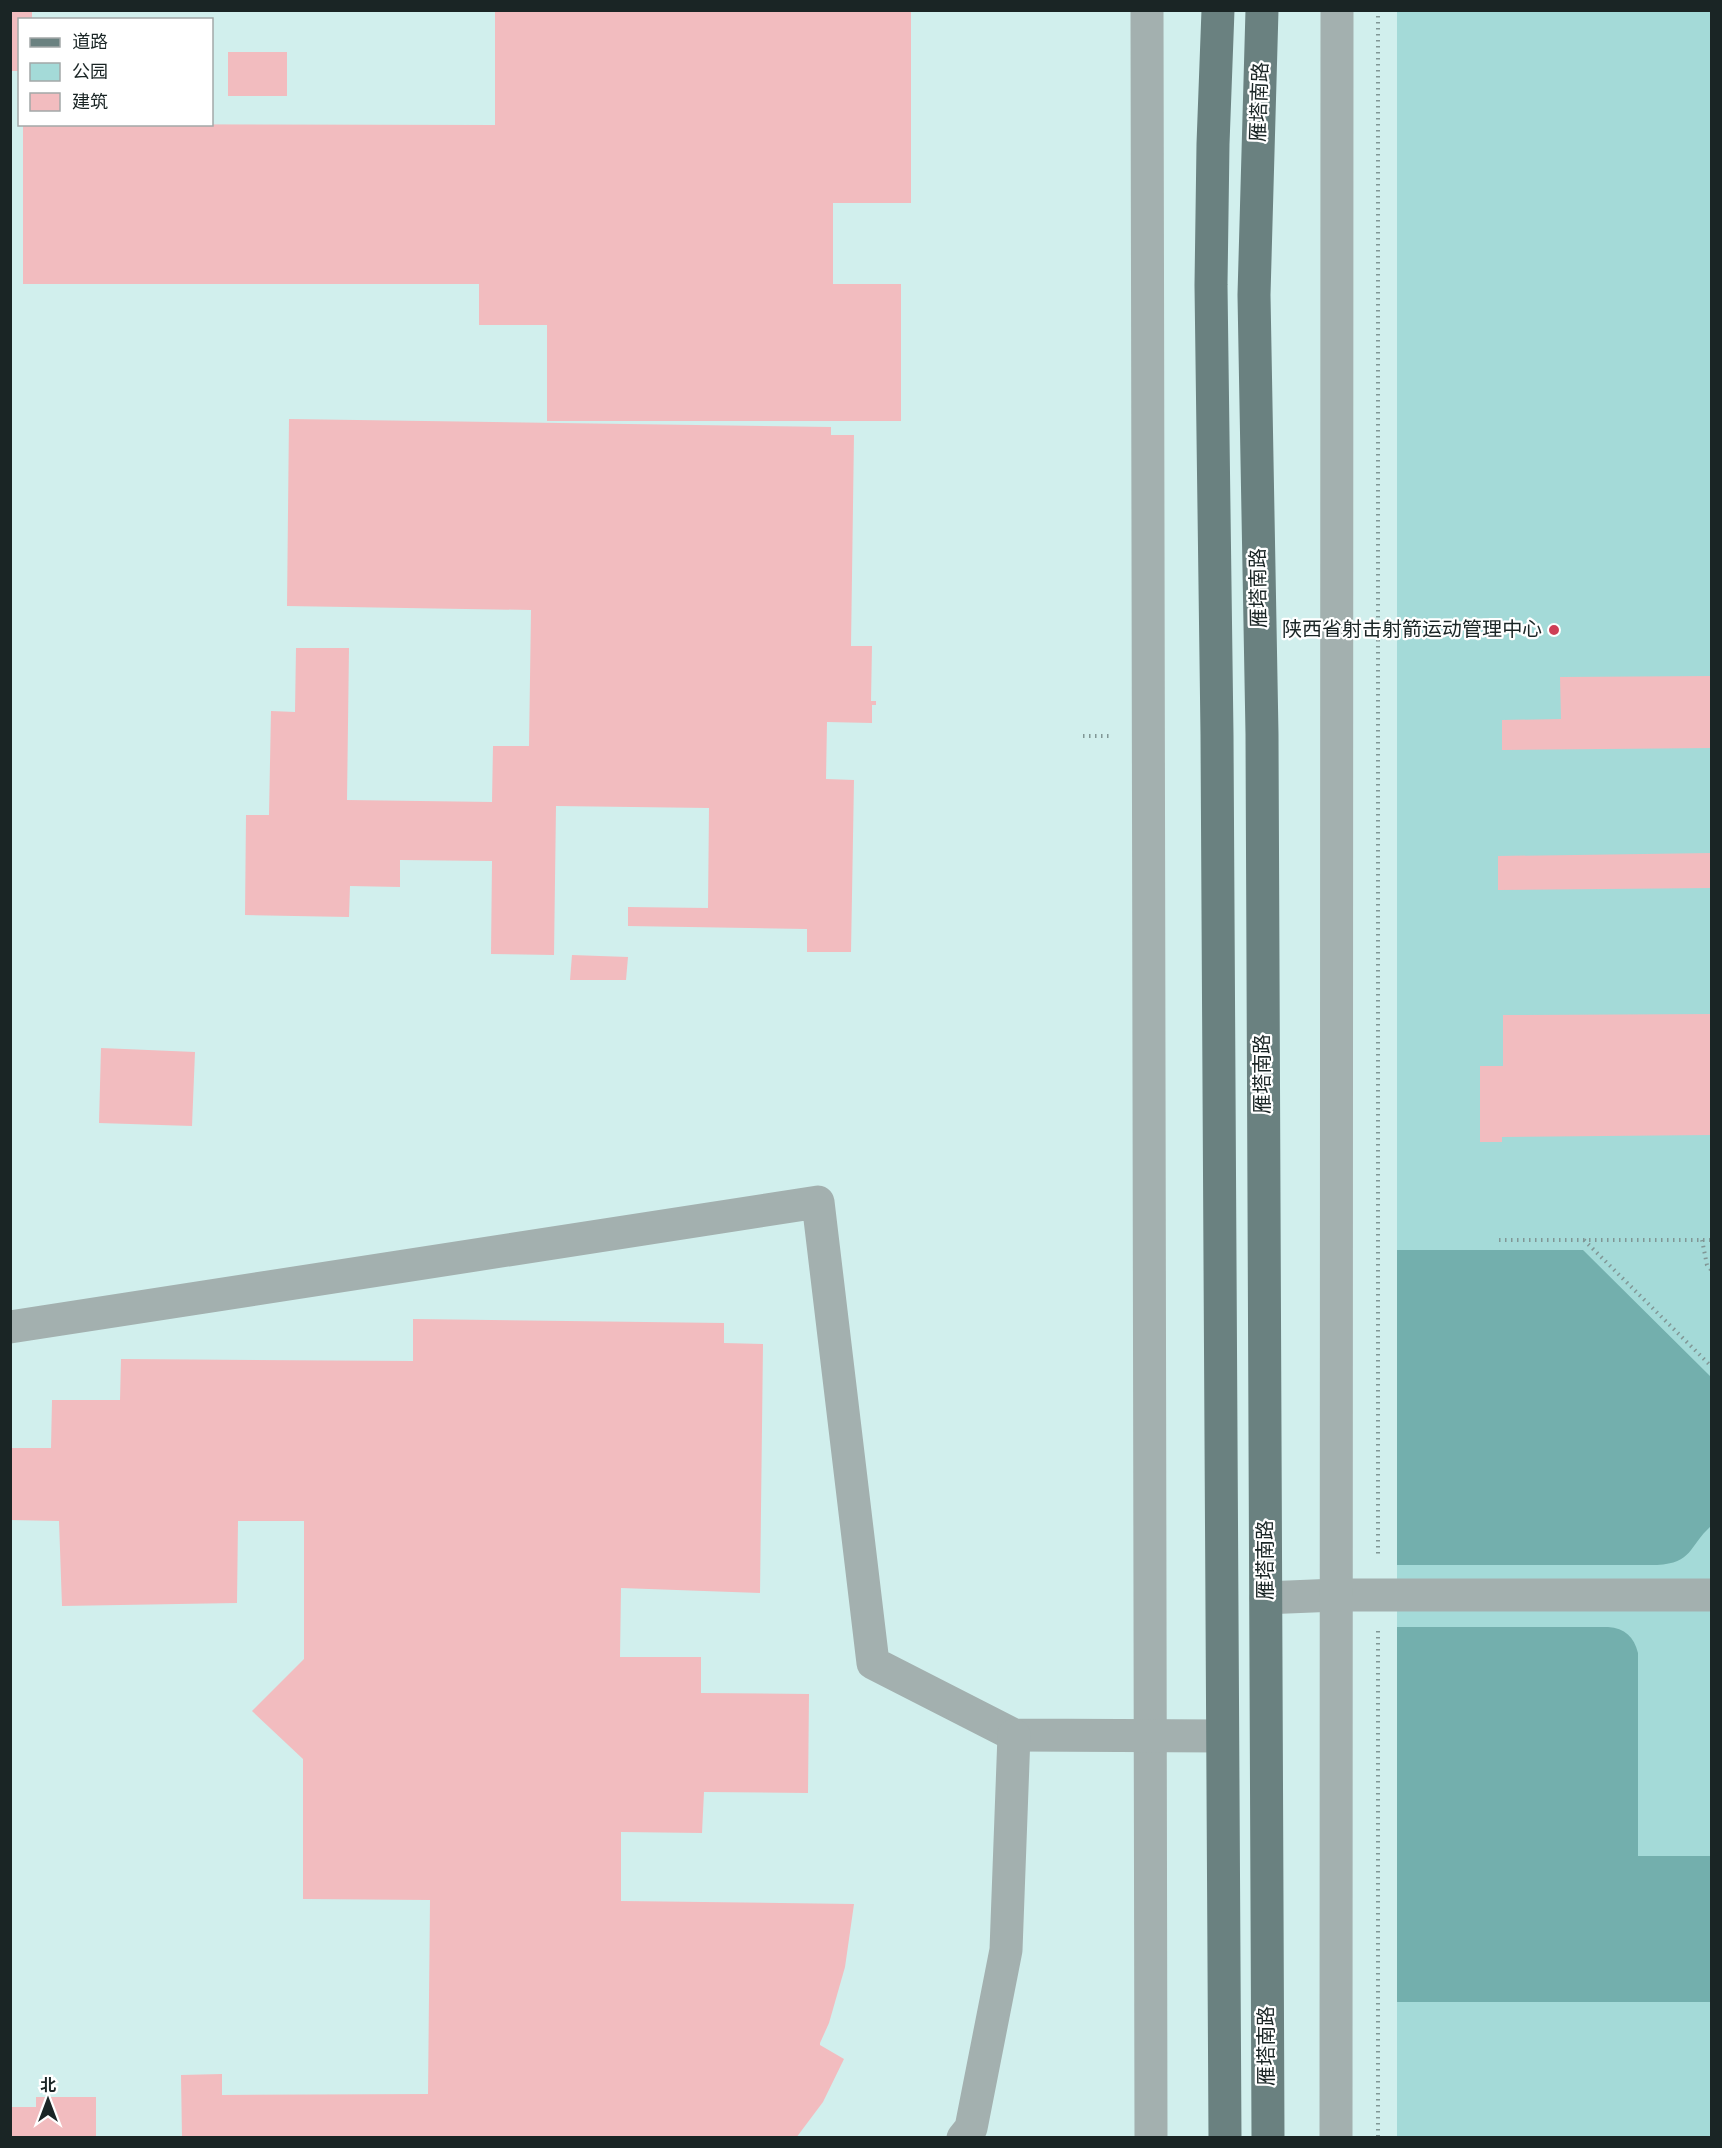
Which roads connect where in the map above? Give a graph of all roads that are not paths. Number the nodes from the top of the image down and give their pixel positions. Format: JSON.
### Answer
{"nodes":[{"id":1,"x":1147,"y":10,"type":"edge"},
{"id":2,"x":1218,"y":10,"type":"edge"},
{"id":3,"x":1262,"y":10,"type":"edge"},
{"id":4,"x":1337,"y":10,"type":"edge"},
{"id":5,"x":10,"y":1327,"type":"edge"},
{"id":6,"x":1337,"y":1595,"type":"junction"},
{"id":7,"x":1711,"y":1596,"type":"edge"},
{"id":8,"x":1266,"y":1598,"type":"junction"},
{"id":9,"x":1014,"y":1735,"type":"junction"},
{"id":10,"x":1150,"y":1736,"type":"junction"},
{"id":11,"x":1222,"y":1736,"type":"junction"},
{"id":12,"x":963,"y":2138,"type":"edge"},
{"id":13,"x":1151,"y":2138,"type":"edge"},
{"id":14,"x":1225,"y":2138,"type":"edge"},
{"id":15,"x":1268,"y":2138,"type":"edge"},
{"id":16,"x":1336,"y":2138,"type":"edge"}],
"edges":[{"from":1,"to":10,"type":"street"},
{"from":2,"to":11,"type":"main road"},
{"from":3,"to":8,"type":"main road","name":"雁塔南路"},
{"from":4,"to":6,"type":"street"},
{"from":5,"to":9,"type":"street"},
{"from":6,"to":7,"type":"street"},
{"from":6,"to":8,"type":"street"},
{"from":6,"to":16,"type":"street"},
{"from":8,"to":15,"type":"main road","name":"雁塔南路"},
{"from":9,"to":10,"type":"street"},
{"from":9,"to":12,"type":"street"},
{"from":10,"to":11,"type":"street"},
{"from":10,"to":13,"type":"street"},
{"from":11,"to":14,"type":"main road"}]}
